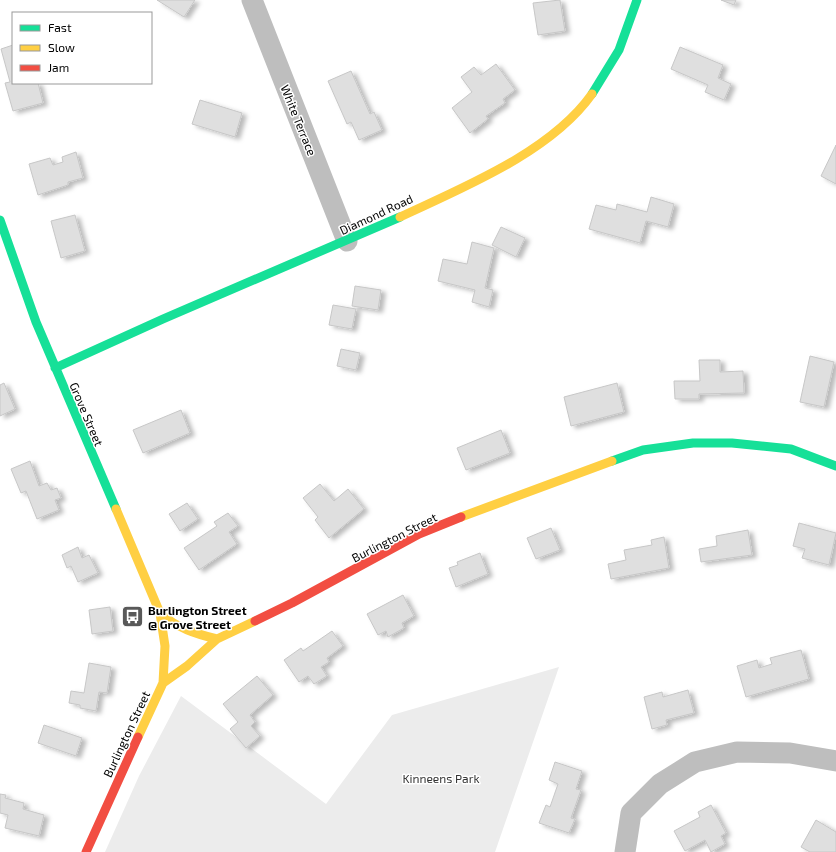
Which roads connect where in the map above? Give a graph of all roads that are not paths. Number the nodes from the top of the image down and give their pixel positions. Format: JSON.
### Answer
{"nodes":[{"id":1,"x":252,"y":0,"type":"edge"},
{"id":2,"x":637,"y":0,"type":"edge"},
{"id":3,"x":0,"y":220,"type":"edge"},
{"id":4,"x":347,"y":241,"type":"junction"},
{"id":5,"x":55,"y":368,"type":"junction"},
{"id":6,"x":836,"y":466,"type":"edge"},
{"id":7,"x":160,"y":613,"type":"junction"},
{"id":8,"x":217,"y":639,"type":"junction"},
{"id":9,"x":163,"y":683,"type":"junction"},
{"id":10,"x":836,"y":761,"type":"edge"},
{"id":11,"x":86,"y":852,"type":"edge"},
{"id":12,"x":625,"y":852,"type":"edge"}],
"edges":[{"from":1,"to":4,"type":"street","name":"White Terrace"},
{"from":2,"to":4,"type":"street","name":"Diamond Road"},
{"from":3,"to":5,"type":"street","name":"Grove Street"},
{"from":4,"to":5,"type":"street","name":"Diamond Road"},
{"from":5,"to":7,"type":"street","name":"Grove Street"},
{"from":6,"to":8,"type":"street","name":"Burlington Street"},
{"from":7,"to":8,"type":"street","name":"Grove Street"},
{"from":7,"to":9,"type":"street","name":"Grove Street"},
{"from":8,"to":9,"type":"street","name":"Burlington Street"},
{"from":9,"to":11,"type":"street","name":"Burlington Street"},
{"from":10,"to":12,"type":"street"}]}
